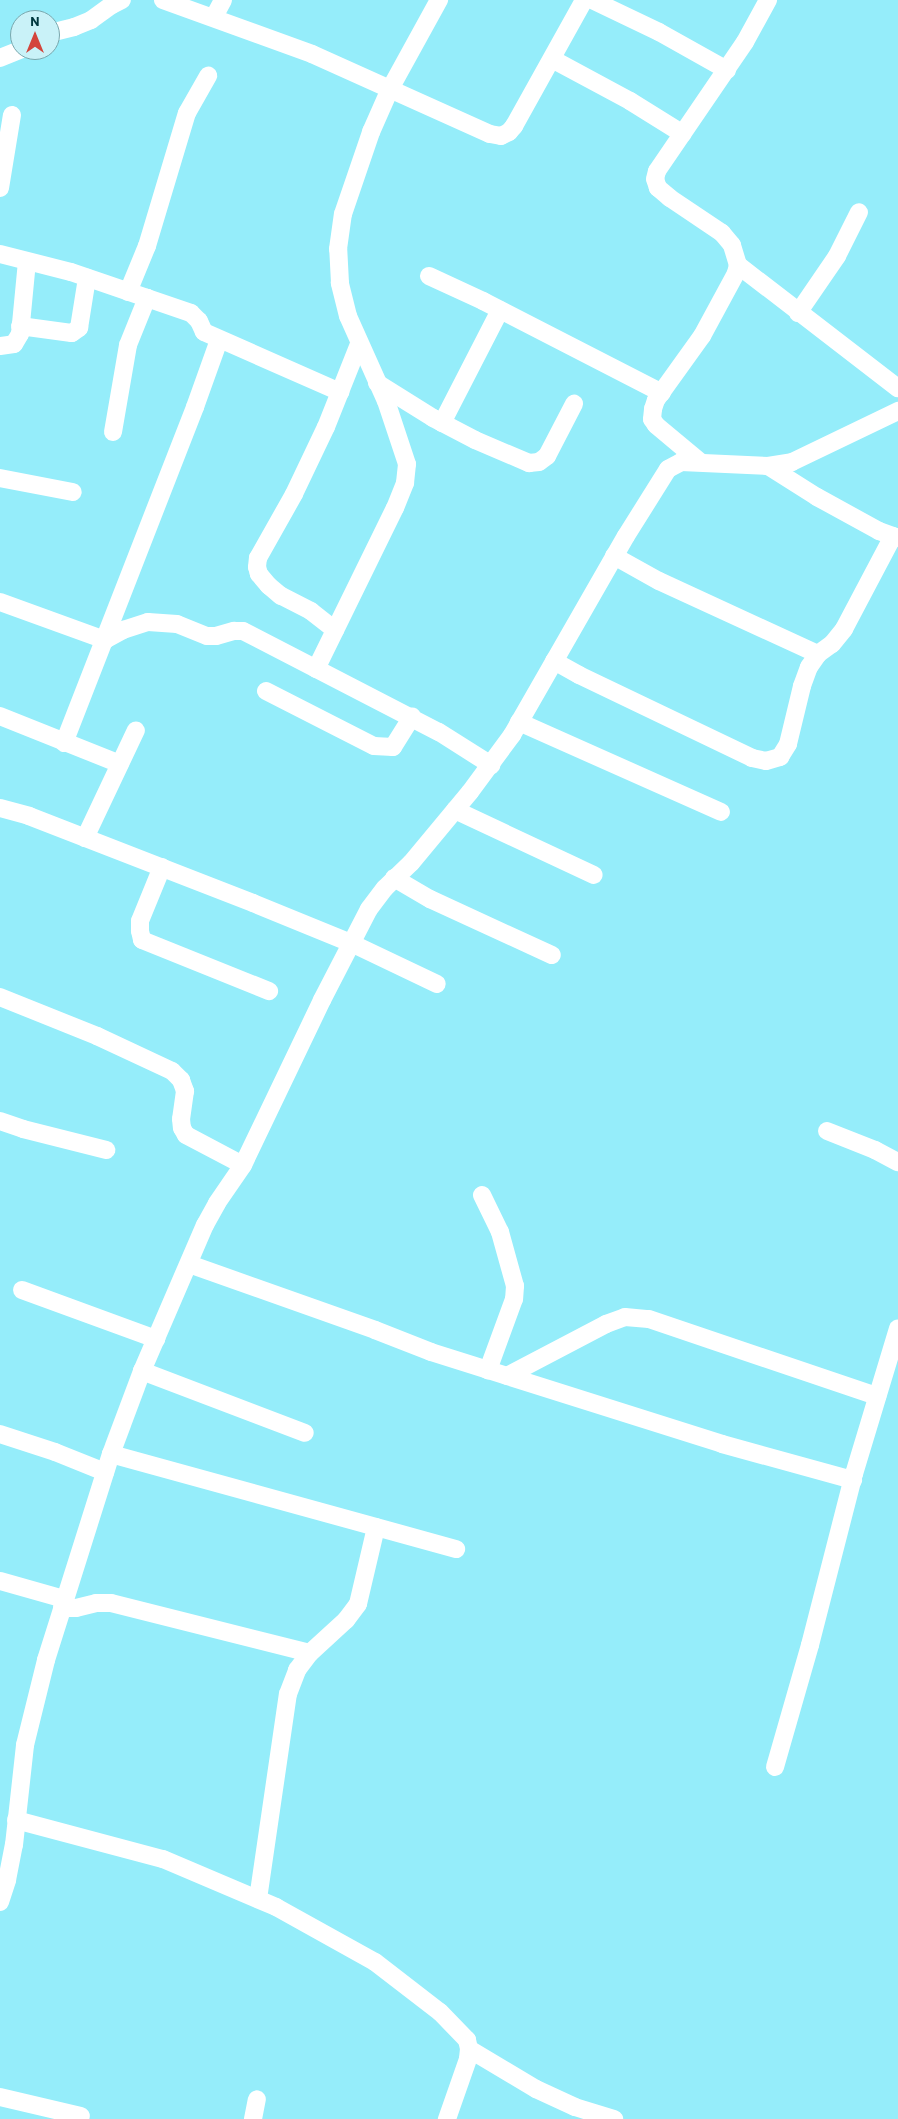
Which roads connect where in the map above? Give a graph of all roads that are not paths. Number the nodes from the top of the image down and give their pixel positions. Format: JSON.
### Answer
{"nodes":[{"id":1,"x":122,"y":0,"type":"edge"},
{"id":2,"x":163,"y":0,"type":"edge"},
{"id":3,"x":223,"y":0,"type":"edge"},
{"id":4,"x":439,"y":0,"type":"edge"},
{"id":5,"x":584,"y":0,"type":"edge"},
{"id":6,"x":592,"y":0,"type":"edge"},
{"id":7,"x":768,"y":0,"type":"edge"},
{"id":8,"x":214,"y":18,"type":"junction"},
{"id":9,"x":60,"y":31,"type":"edge"},
{"id":10,"x":552,"y":59,"type":"junction"},
{"id":11,"x":727,"y":70,"type":"junction"},
{"id":12,"x":208,"y":76,"type":"dead end"},
{"id":13,"x":390,"y":89,"type":"junction"},
{"id":14,"x":12,"y":115,"type":"dead end"},
{"id":15,"x":683,"y":134,"type":"junction"},
{"id":16,"x":0,"y":188,"type":"edge"},
{"id":17,"x":859,"y":212,"type":"dead end"},
{"id":18,"x":0,"y":254,"type":"edge"},
{"id":19,"x":27,"y":261,"type":"junction"},
{"id":20,"x":738,"y":265,"type":"junction"},
{"id":21,"x":428,"y":276,"type":"dead end"},
{"id":22,"x":87,"y":278,"type":"junction"},
{"id":23,"x":128,"y":292,"type":"junction"},
{"id":24,"x":147,"y":298,"type":"junction"},
{"id":25,"x":500,"y":310,"type":"junction"},
{"id":26,"x":798,"y":313,"type":"junction"},
{"id":27,"x":20,"y":326,"type":"junction"},
{"id":28,"x":219,"y":340,"type":"junction"},
{"id":29,"x":359,"y":344,"type":"junction"},
{"id":30,"x":0,"y":346,"type":"edge"},
{"id":31,"x":377,"y":383,"type":"junction"},
{"id":32,"x":898,"y":388,"type":"edge"},
{"id":33,"x":340,"y":392,"type":"junction"},
{"id":34,"x":662,"y":393,"type":"junction"},
{"id":35,"x":574,"y":404,"type":"dead end"},
{"id":36,"x":898,"y":411,"type":"edge"},
{"id":37,"x":442,"y":423,"type":"junction"},
{"id":38,"x":113,"y":432,"type":"dead end"},
{"id":39,"x":699,"y":461,"type":"junction"},
{"id":40,"x":768,"y":466,"type":"junction"},
{"id":41,"x":0,"y":478,"type":"edge"},
{"id":42,"x":74,"y":492,"type":"dead end"},
{"id":43,"x":895,"y":537,"type":"edge"},
{"id":44,"x":614,"y":556,"type":"junction"},
{"id":45,"x":0,"y":602,"type":"edge"},
{"id":46,"x":335,"y":630,"type":"junction"},
{"id":47,"x":105,"y":640,"type":"junction"},
{"id":48,"x":818,"y":654,"type":"junction"},
{"id":49,"x":554,"y":661,"type":"junction"},
{"id":50,"x":316,"y":669,"type":"junction"},
{"id":51,"x":266,"y":691,"type":"dead end"},
{"id":52,"x":0,"y":716,"type":"edge"},
{"id":53,"x":412,"y":717,"type":"junction"},
{"id":54,"x":519,"y":722,"type":"junction"},
{"id":55,"x":136,"y":730,"type":"dead end"},
{"id":56,"x":64,"y":742,"type":"junction"},
{"id":57,"x":120,"y":764,"type":"junction"},
{"id":58,"x":491,"y":765,"type":"junction"},
{"id":59,"x":0,"y":808,"type":"edge"},
{"id":60,"x":454,"y":810,"type":"junction"},
{"id":61,"x":721,"y":812,"type":"dead end"},
{"id":62,"x":85,"y":838,"type":"junction"},
{"id":63,"x":162,"y":867,"type":"junction"},
{"id":64,"x":594,"y":875,"type":"dead end"},
{"id":65,"x":394,"y":878,"type":"junction"},
{"id":66,"x":351,"y":943,"type":"junction"},
{"id":67,"x":552,"y":954,"type":"dead end"},
{"id":68,"x":437,"y":984,"type":"dead end"},
{"id":69,"x":269,"y":991,"type":"dead end"},
{"id":70,"x":0,"y":997,"type":"edge"},
{"id":71,"x":0,"y":1121,"type":"edge"},
{"id":72,"x":827,"y":1132,"type":"dead end"},
{"id":73,"x":106,"y":1150,"type":"dead end"},
{"id":74,"x":898,"y":1162,"type":"edge"},
{"id":75,"x":243,"y":1165,"type":"junction"},
{"id":76,"x":482,"y":1195,"type":"dead end"},
{"id":77,"x":189,"y":1264,"type":"junction"},
{"id":78,"x":22,"y":1290,"type":"dead end"},
{"id":79,"x":898,"y":1328,"type":"edge"},
{"id":80,"x":156,"y":1339,"type":"junction"},
{"id":81,"x":488,"y":1370,"type":"junction"},
{"id":82,"x":142,"y":1371,"type":"junction"},
{"id":83,"x":506,"y":1376,"type":"junction"},
{"id":84,"x":877,"y":1396,"type":"junction"},
{"id":85,"x":305,"y":1433,"type":"dead end"},
{"id":86,"x":0,"y":1434,"type":"edge"},
{"id":87,"x":111,"y":1454,"type":"junction"},
{"id":88,"x":105,"y":1472,"type":"junction"},
{"id":89,"x":853,"y":1480,"type":"junction"},
{"id":90,"x":376,"y":1526,"type":"junction"},
{"id":91,"x":456,"y":1549,"type":"dead end"},
{"id":92,"x":0,"y":1581,"type":"edge"},
{"id":93,"x":63,"y":1603,"type":"junction"},
{"id":94,"x":310,"y":1653,"type":"junction"},
{"id":95,"x":775,"y":1767,"type":"dead end"},
{"id":96,"x":16,"y":1820,"type":"junction"},
{"id":97,"x":258,"y":1899,"type":"junction"},
{"id":98,"x":0,"y":1902,"type":"edge"},
{"id":99,"x":469,"y":2049,"type":"junction"},
{"id":100,"x":0,"y":2097,"type":"edge"},
{"id":101,"x":257,"y":2098,"type":"dead end"},
{"id":102,"x":81,"y":2116,"type":"dead end"},
{"id":103,"x":254,"y":2119,"type":"edge"},
{"id":104,"x":446,"y":2119,"type":"edge"},
{"id":105,"x":614,"y":2119,"type":"edge"}],
"edges":[{"from":1,"to":9,"type":"street"},
{"from":2,"to":8,"type":"street"},
{"from":3,"to":8,"type":"street"},
{"from":4,"to":13,"type":"street"},
{"from":5,"to":10,"type":"street"},
{"from":6,"to":11,"type":"street"},
{"from":7,"to":11,"type":"street"},
{"from":8,"to":13,"type":"street"},
{"from":10,"to":13,"type":"street"},
{"from":10,"to":15,"type":"street"},
{"from":11,"to":15,"type":"street"},
{"from":12,"to":23,"type":"street"},
{"from":13,"to":29,"type":"street"},
{"from":14,"to":16,"type":"street"},
{"from":15,"to":20,"type":"street"},
{"from":17,"to":26,"type":"street"},
{"from":18,"to":19,"type":"street"},
{"from":19,"to":22,"type":"street"},
{"from":19,"to":27,"type":"street"},
{"from":20,"to":26,"type":"street"},
{"from":20,"to":34,"type":"street"},
{"from":21,"to":25,"type":"street"},
{"from":22,"to":23,"type":"street"},
{"from":22,"to":27,"type":"street"},
{"from":23,"to":24,"type":"street"},
{"from":24,"to":28,"type":"street"},
{"from":24,"to":38,"type":"street"},
{"from":25,"to":34,"type":"street"},
{"from":25,"to":37,"type":"street"},
{"from":26,"to":32,"type":"street"},
{"from":27,"to":30,"type":"street"},
{"from":28,"to":33,"type":"street"},
{"from":28,"to":47,"type":"street"},
{"from":29,"to":31,"type":"street"},
{"from":29,"to":33,"type":"street"},
{"from":31,"to":37,"type":"street"},
{"from":31,"to":46,"type":"street"},
{"from":33,"to":46,"type":"street"},
{"from":34,"to":39,"type":"street"},
{"from":35,"to":37,"type":"street"},
{"from":36,"to":40,"type":"street"},
{"from":39,"to":40,"type":"street"},
{"from":39,"to":44,"type":"street"},
{"from":40,"to":43,"type":"street"},
{"from":41,"to":42,"type":"street"},
{"from":43,"to":48,"type":"street"},
{"from":44,"to":48,"type":"street"},
{"from":44,"to":49,"type":"street"},
{"from":45,"to":47,"type":"street"},
{"from":46,"to":50,"type":"street"},
{"from":47,"to":50,"type":"street"},
{"from":47,"to":56,"type":"street"},
{"from":48,"to":49,"type":"street"},
{"from":49,"to":54,"type":"street"},
{"from":50,"to":53,"type":"street"},
{"from":51,"to":53,"type":"street"},
{"from":52,"to":56,"type":"street"},
{"from":53,"to":58,"type":"street"},
{"from":54,"to":58,"type":"street"},
{"from":54,"to":61,"type":"street"},
{"from":55,"to":57,"type":"street"},
{"from":56,"to":57,"type":"street"},
{"from":57,"to":62,"type":"street"},
{"from":58,"to":60,"type":"street"},
{"from":59,"to":62,"type":"street"},
{"from":60,"to":64,"type":"street"},
{"from":60,"to":65,"type":"street"},
{"from":62,"to":63,"type":"street"},
{"from":63,"to":66,"type":"street"},
{"from":63,"to":69,"type":"street"},
{"from":65,"to":66,"type":"street"},
{"from":65,"to":67,"type":"street"},
{"from":66,"to":68,"type":"street"},
{"from":66,"to":75,"type":"street"},
{"from":70,"to":75,"type":"street"},
{"from":71,"to":73,"type":"street"},
{"from":72,"to":74,"type":"street"},
{"from":75,"to":77,"type":"street"},
{"from":76,"to":81,"type":"street"},
{"from":77,"to":80,"type":"street"},
{"from":77,"to":81,"type":"street"},
{"from":78,"to":80,"type":"street"},
{"from":79,"to":84,"type":"street"},
{"from":80,"to":82,"type":"street"},
{"from":81,"to":83,"type":"street"},
{"from":82,"to":85,"type":"street"},
{"from":82,"to":87,"type":"street"},
{"from":83,"to":84,"type":"street"},
{"from":83,"to":89,"type":"street"},
{"from":84,"to":89,"type":"street"},
{"from":86,"to":88,"type":"street"},
{"from":87,"to":88,"type":"street"},
{"from":87,"to":90,"type":"street"},
{"from":88,"to":93,"type":"street"},
{"from":89,"to":95,"type":"street"},
{"from":90,"to":91,"type":"street"},
{"from":90,"to":94,"type":"street"},
{"from":92,"to":93,"type":"street"},
{"from":93,"to":94,"type":"street"},
{"from":93,"to":96,"type":"street"},
{"from":94,"to":97,"type":"street"},
{"from":96,"to":97,"type":"street"},
{"from":96,"to":98,"type":"street"},
{"from":97,"to":99,"type":"street"},
{"from":99,"to":104,"type":"street"},
{"from":99,"to":105,"type":"street"},
{"from":100,"to":102,"type":"street"},
{"from":101,"to":103,"type":"street"}]}
